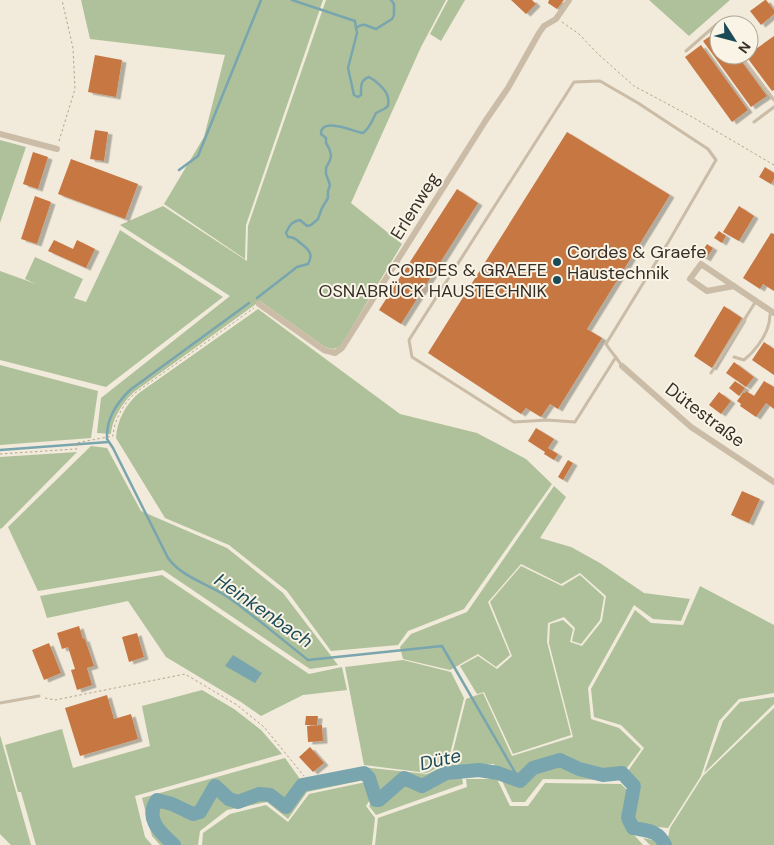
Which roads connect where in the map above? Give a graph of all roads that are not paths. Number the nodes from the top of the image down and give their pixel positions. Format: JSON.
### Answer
{"nodes":[{"id":1,"x":569,"y":0,"type":"edge"},
{"id":2,"x":709,"y":31,"type":"edge"},
{"id":3,"x":686,"y":51,"type":"dead end"},
{"id":4,"x":748,"y":65,"type":"edge"},
{"id":5,"x":774,"y":100,"type":"edge"},
{"id":6,"x":774,"y":107,"type":"edge"},
{"id":7,"x":754,"y":122,"type":"dead end"},
{"id":8,"x":0,"y":134,"type":"edge"},
{"id":9,"x":57,"y":149,"type":"road end"},
{"id":10,"x":734,"y":286,"type":"junction"},
{"id":11,"x":756,"y":301,"type":"junction"},
{"id":12,"x":259,"y":304,"type":"road end"},
{"id":13,"x":773,"y":312,"type":"edge"},
{"id":14,"x":616,"y":357,"type":"junction"},
{"id":15,"x":734,"y":357,"type":"dead end"},
{"id":16,"x":622,"y":366,"type":"joint"},
{"id":17,"x":712,"y":373,"type":"dead end"},
{"id":18,"x":774,"y":482,"type":"edge"},
{"id":19,"x":39,"y":696,"type":"road end"},
{"id":20,"x":0,"y":703,"type":"edge"}],
"edges":[{"from":1,"to":12,"type":"street","name":"Erlenweg"},
{"from":2,"to":3,"type":"lane"},
{"from":4,"to":5,"type":"lane"},
{"from":6,"to":7,"type":"lane"},
{"from":8,"to":9,"type":"street"},
{"from":10,"to":10,"type":"street"},
{"from":10,"to":11,"type":"street"},
{"from":11,"to":13,"type":"street"},
{"from":11,"to":17,"type":"lane"},
{"from":13,"to":15,"type":"lane"},
{"from":14,"to":14,"type":"lane"},
{"from":14,"to":16,"type":"lane"},
{"from":16,"to":18,"type":"street","name":"Dütestraße"},
{"from":19,"to":20,"type":"lane"}]}
